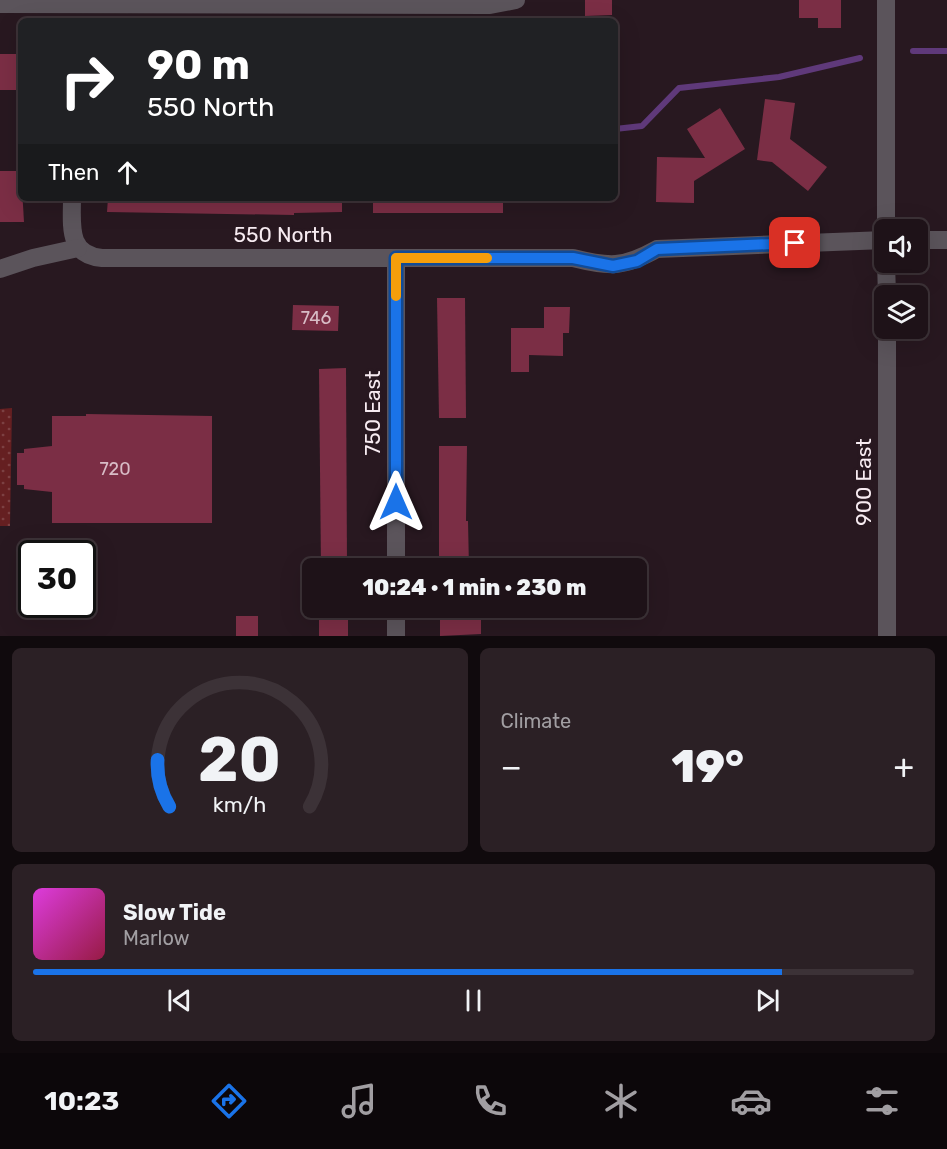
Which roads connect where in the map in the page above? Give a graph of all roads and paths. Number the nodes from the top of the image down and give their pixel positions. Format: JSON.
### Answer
{"nodes":[{"id":1,"x":516,"y":0,"type":"edge"},
{"id":2,"x":886,"y":0,"type":"edge"},
{"id":3,"x":296,"y":2,"type":"edge"},
{"id":4,"x":0,"y":4,"type":"edge"},
{"id":5,"x":72,"y":8,"type":"edge"},
{"id":6,"x":72,"y":201,"type":"edge"},
{"id":7,"x":886,"y":219,"type":"edge"},
{"id":8,"x":874,"y":240,"type":"edge"},
{"id":9,"x":928,"y":240,"type":"edge"},
{"id":10,"x":947,"y":240,"type":"edge"},
{"id":11,"x":78,"y":248,"type":"junction"},
{"id":12,"x":396,"y":258,"type":"junction"},
{"id":13,"x":0,"y":269,"type":"edge"},
{"id":14,"x":886,"y":339,"type":"edge"},
{"id":15,"x":396,"y":558,"type":"edge"},
{"id":16,"x":396,"y":618,"type":"edge"},
{"id":17,"x":396,"y":636,"type":"edge"},
{"id":18,"x":887,"y":636,"type":"edge"}],
"edges":[{"from":1,"to":3,"type":"street"},
{"from":2,"to":7,"type":"street"},
{"from":3,"to":5,"type":"street"},
{"from":4,"to":5,"type":"street"},
{"from":6,"to":11,"type":"street"},
{"from":8,"to":12,"type":"street","name":"550 North"},
{"from":9,"to":10,"type":"street"},
{"from":11,"to":12,"type":"street","name":"550 North"},
{"from":11,"to":13,"type":"street"},
{"from":12,"to":15,"type":"street","name":"750 East"},
{"from":14,"to":18,"type":"street","name":"900 East"},
{"from":16,"to":17,"type":"street"}]}
